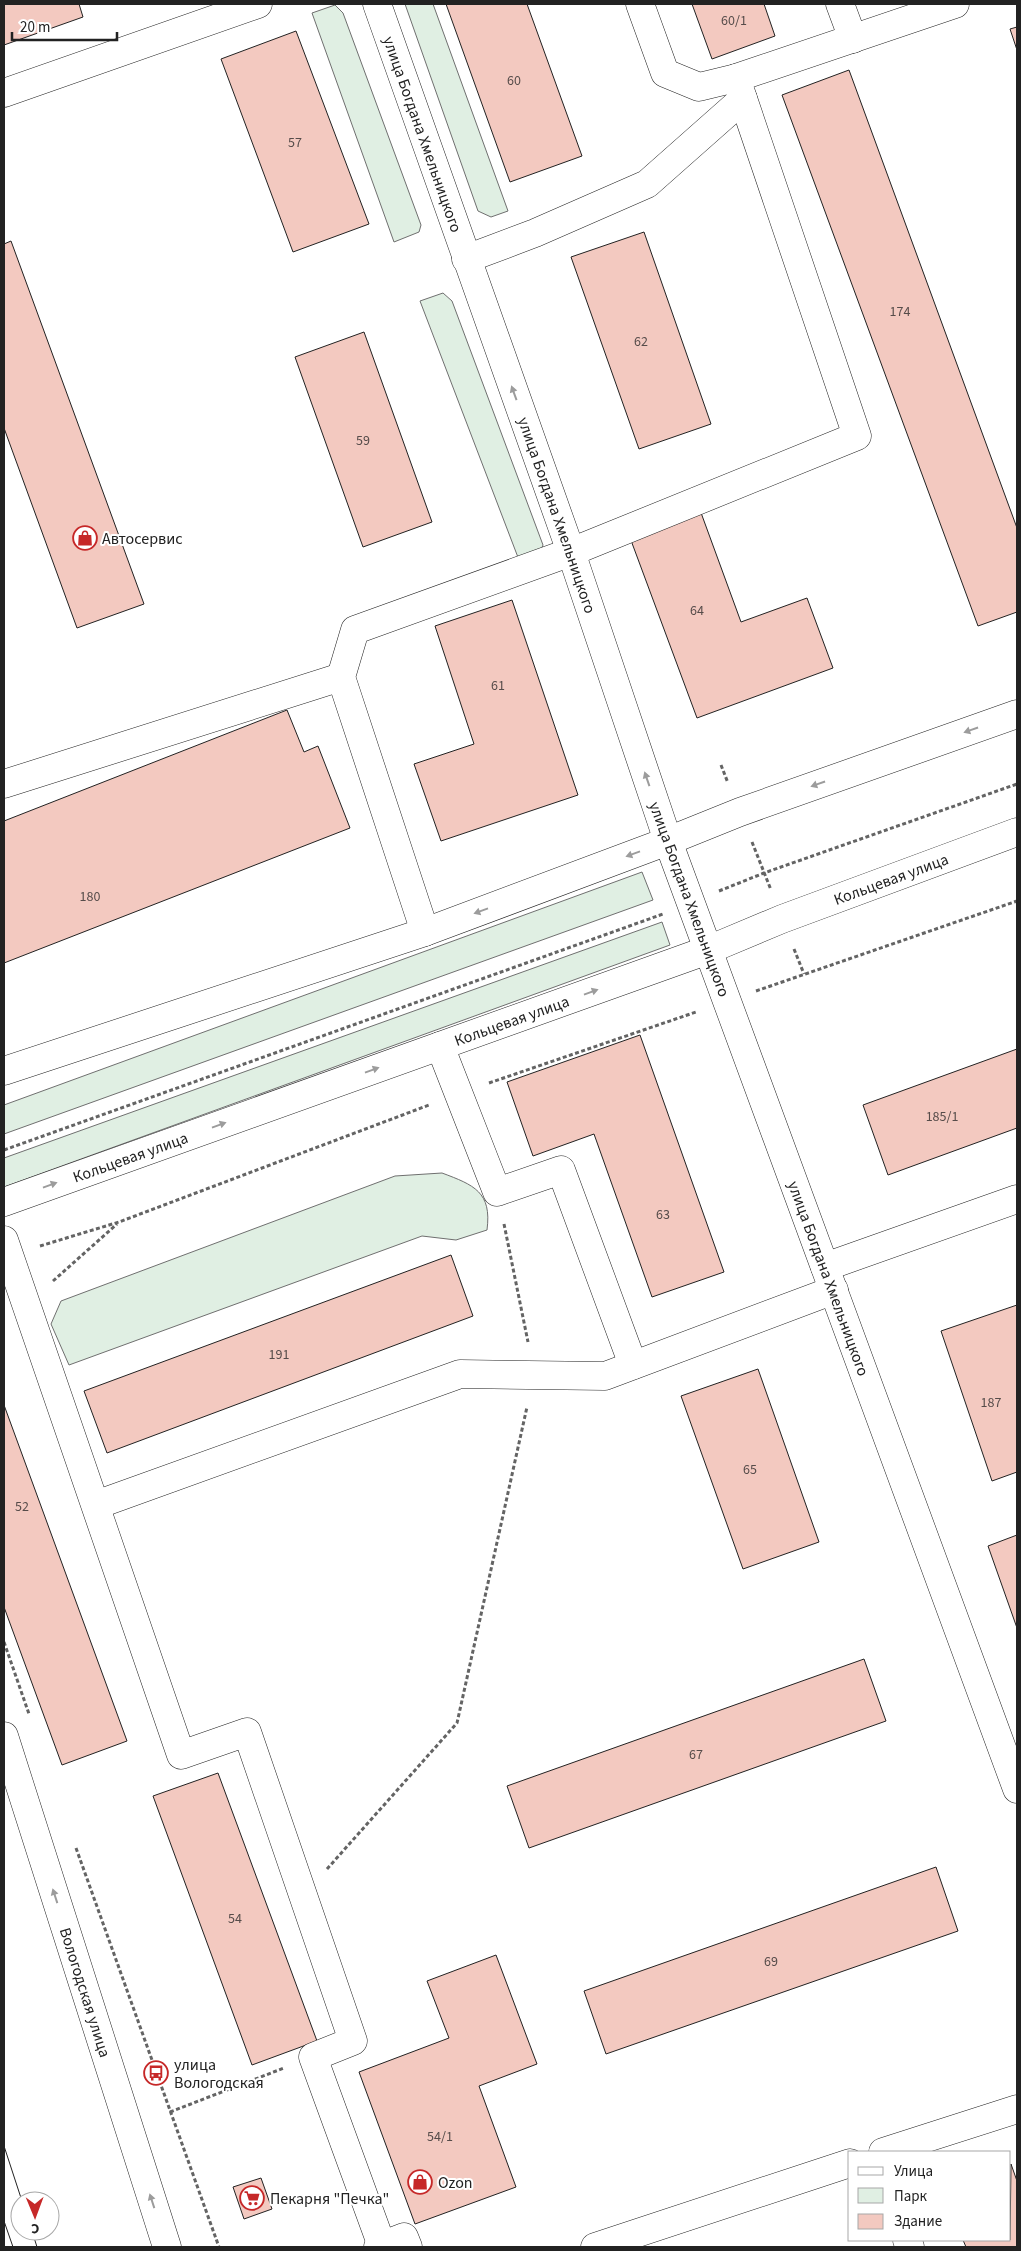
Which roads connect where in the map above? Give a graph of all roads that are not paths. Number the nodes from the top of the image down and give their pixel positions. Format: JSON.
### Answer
{"nodes":[{"id":1,"x":258,"y":4,"type":"edge"},
{"id":2,"x":377,"y":4,"type":"edge"},
{"id":3,"x":640,"y":4,"type":"edge"},
{"id":4,"x":840,"y":4,"type":"edge"},
{"id":5,"x":955,"y":4,"type":"edge"},
{"id":6,"x":853,"y":39,"type":"junction"},
{"id":7,"x":740,"y":88,"type":"junction"},
{"id":8,"x":4,"y":93,"type":"edge"},
{"id":9,"x":466,"y":259,"type":"junction"},
{"id":10,"x":571,"y":552,"type":"junction"},
{"id":11,"x":340,"y":677,"type":"junction"},
{"id":12,"x":1017,"y":714,"type":"edge"},
{"id":13,"x":4,"y":784,"type":"edge"},
{"id":14,"x":1017,"y":832,"type":"edge"},
{"id":15,"x":668,"y":841,"type":"junction"},
{"id":16,"x":425,"y":932,"type":"junction"},
{"id":17,"x":708,"y":950,"type":"junction"},
{"id":18,"x":440,"y":1046,"type":"junction"},
{"id":19,"x":4,"y":1071,"type":"edge"},
{"id":20,"x":1017,"y":1199,"type":"edge"},
{"id":21,"x":4,"y":1202,"type":"edge"},
{"id":22,"x":7,"y":1248,"type":"edge"},
{"id":23,"x":829,"y":1279,"type":"junction"},
{"id":24,"x":633,"y":1365,"type":"junction"},
{"id":25,"x":96,"y":1505,"type":"junction"},
{"id":26,"x":4,"y":1736,"type":"edge"},
{"id":27,"x":1017,"y":1789,"type":"edge"},
{"id":28,"x":1017,"y":2109,"type":"edge"},
{"id":29,"x":886,"y":2151,"type":"edge"},
{"id":30,"x":848,"y":2164,"type":"edge"},
{"id":31,"x":638,"y":2240,"type":"edge"},
{"id":32,"x":167,"y":2247,"type":"edge"},
{"id":33,"x":390,"y":2247,"type":"edge"},
{"id":34,"x":595,"y":2247,"type":"edge"}],
"edges":[{"from":1,"to":8,"type":"main road"},
{"from":2,"to":9,"type":"main road","name":"улица Богдана Хмельницкого"},
{"from":3,"to":7,"type":"main road"},
{"from":4,"to":6,"type":"main road"},
{"from":5,"to":6,"type":"main road"},
{"from":6,"to":7,"type":"main road"},
{"from":7,"to":9,"type":"main road"},
{"from":7,"to":10,"type":"main road"},
{"from":10,"to":9,"type":"main road","name":"улица Богдана Хмельницкого","one_way":true},
{"from":10,"to":11,"type":"main road"},
{"from":15,"to":10,"type":"main road","name":"улица Богдана Хмельницкого","one_way":true},
{"from":11,"to":13,"type":"main road"},
{"from":11,"to":16,"type":"main road"},
{"from":12,"to":15,"type":"main road","one_way":true},
{"from":14,"to":17,"type":"main road","name":"Кольцевая улица"},
{"from":15,"to":16,"type":"main road","one_way":true},
{"from":15,"to":17,"type":"main road","name":"улица Богдана Хмельницкого"},
{"from":16,"to":19,"type":"main road"},
{"from":18,"to":17,"type":"main road","name":"Кольцевая улица","one_way":true},
{"from":17,"to":23,"type":"main road","name":"улица Богдана Хмельницкого"},
{"from":21,"to":18,"type":"main road","name":"Кольцевая улица","one_way":true},
{"from":18,"to":24,"type":"main road"},
{"from":20,"to":23,"type":"main road"},
{"from":22,"to":25,"type":"main road"},
{"from":23,"to":24,"type":"main road"},
{"from":23,"to":27,"type":"main road","name":"улица Богдана Хмельницкого"},
{"from":24,"to":25,"type":"main road"},
{"from":25,"to":33,"type":"main road"},
{"from":32,"to":26,"type":"main road","name":"Вологодская улица","one_way":true},
{"from":28,"to":29,"type":"main road"},
{"from":30,"to":31,"type":"main road"},
{"from":31,"to":34,"type":"main road"}]}
